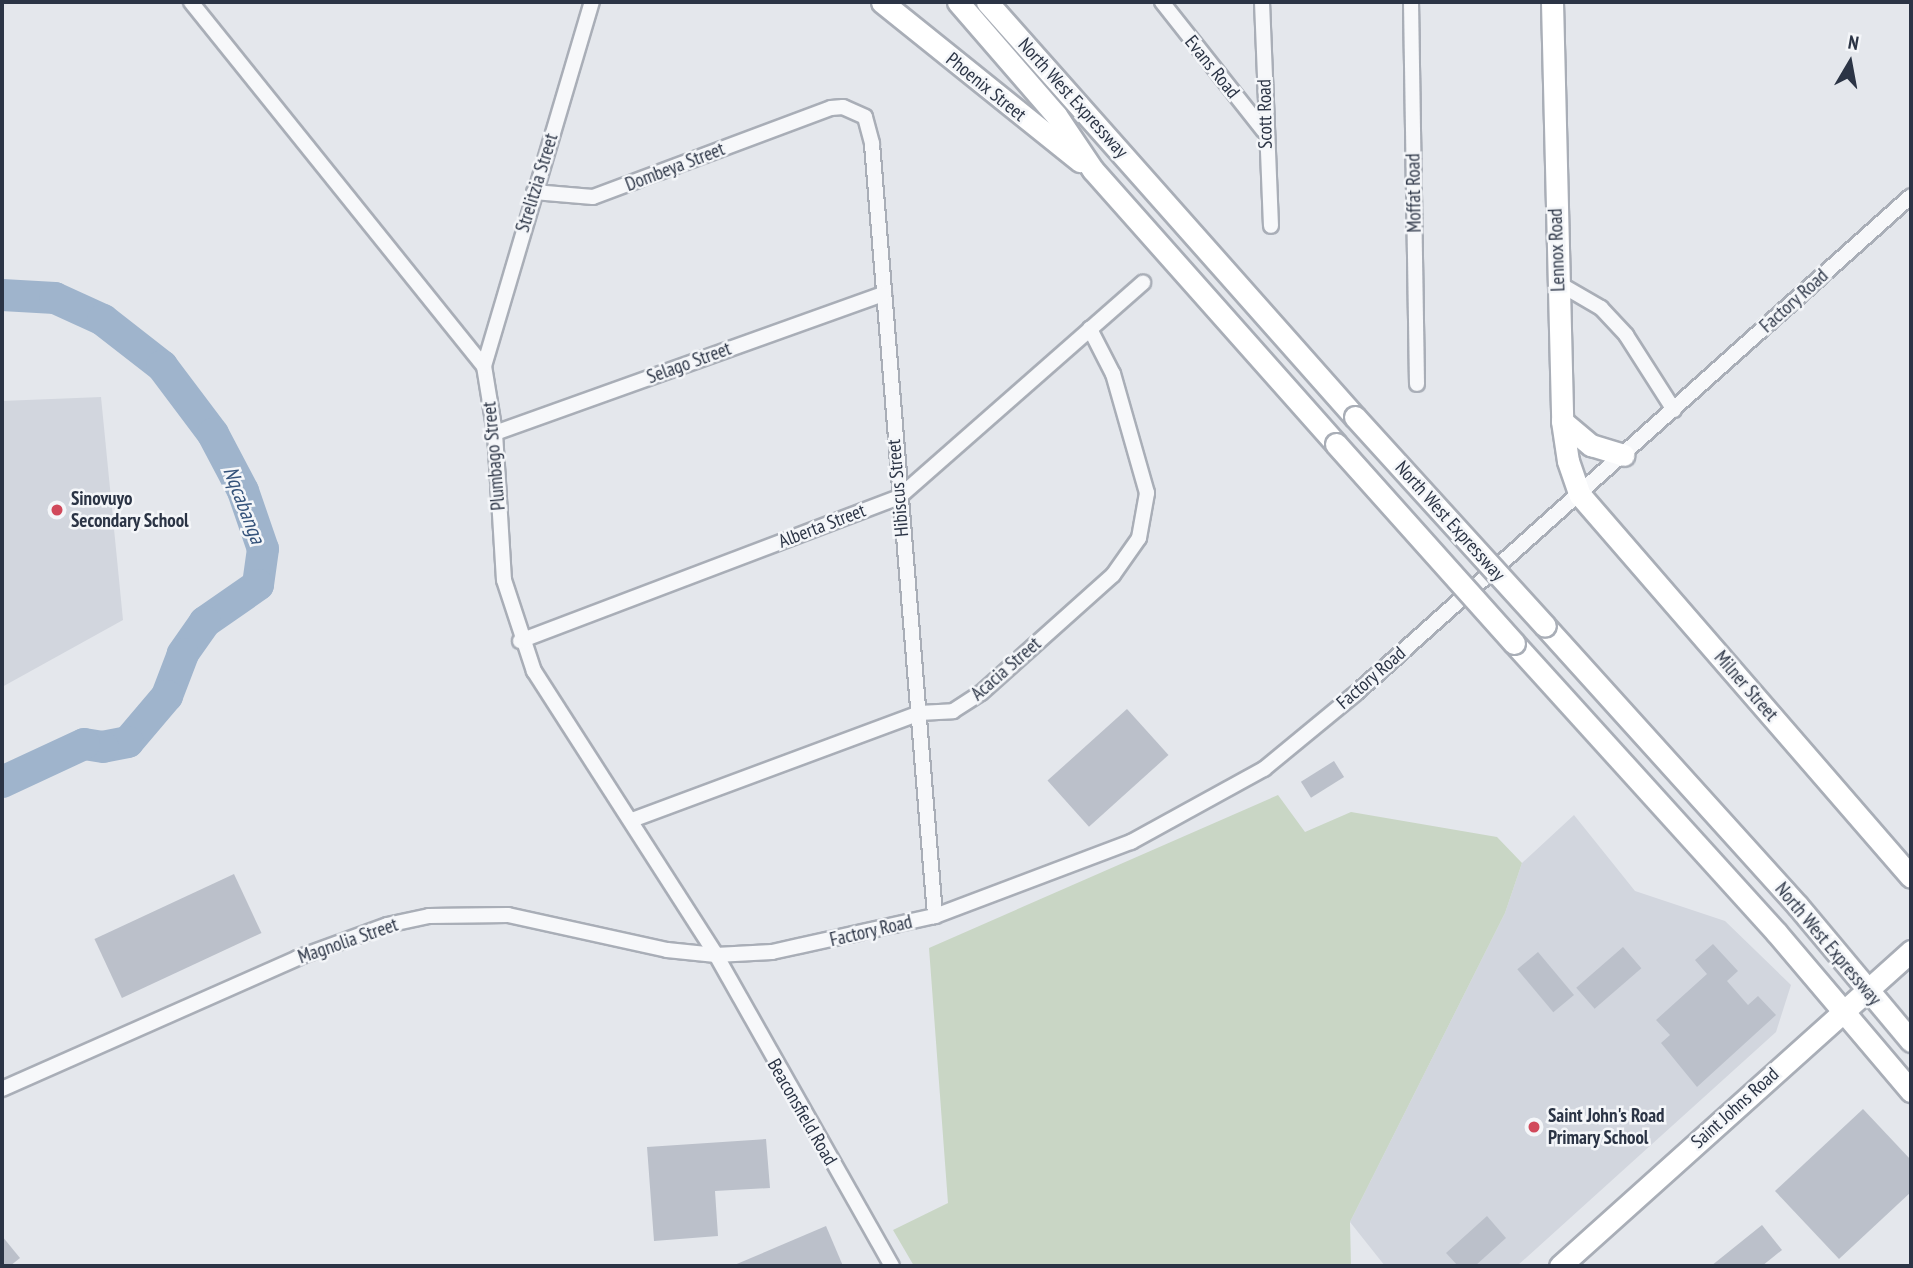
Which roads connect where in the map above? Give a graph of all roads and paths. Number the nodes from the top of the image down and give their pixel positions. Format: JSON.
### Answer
{"nodes":[{"id":1,"x":191,"y":2,"type":"edge"},
{"id":2,"x":592,"y":2,"type":"edge"},
{"id":3,"x":882,"y":2,"type":"edge"},
{"id":4,"x":958,"y":2,"type":"edge"},
{"id":5,"x":987,"y":2,"type":"edge"},
{"id":6,"x":1163,"y":2,"type":"edge"},
{"id":7,"x":1262,"y":2,"type":"edge"},
{"id":8,"x":1411,"y":2,"type":"edge"},
{"id":9,"x":1552,"y":2,"type":"edge"},
{"id":10,"x":812,"y":114,"type":"joint"},
{"id":11,"x":1264,"y":131,"type":"junction"},
{"id":12,"x":1093,"y":170,"type":"junction"},
{"id":13,"x":534,"y":192,"type":"junction"},
{"id":14,"x":1911,"y":196,"type":"edge"},
{"id":15,"x":1271,"y":226,"type":"dead end"},
{"id":16,"x":1143,"y":283,"type":"dead end"},
{"id":17,"x":1558,"y":283,"type":"junction"},
{"id":18,"x":884,"y":293,"type":"junction"},
{"id":19,"x":1090,"y":329,"type":"junction"},
{"id":20,"x":484,"y":366,"type":"junction"},
{"id":21,"x":1417,"y":384,"type":"dead end"},
{"id":22,"x":1674,"y":410,"type":"junction"},
{"id":23,"x":1562,"y":421,"type":"junction"},
{"id":24,"x":495,"y":433,"type":"junction"},
{"id":25,"x":1624,"y":456,"type":"junction"},
{"id":26,"x":1580,"y":495,"type":"junction"},
{"id":27,"x":899,"y":497,"type":"junction"},
{"id":28,"x":520,"y":641,"type":"junction"},
{"id":29,"x":919,"y":713,"type":"junction"},
{"id":30,"x":632,"y":820,"type":"junction"},
{"id":31,"x":1911,"y":877,"type":"edge"},
{"id":32,"x":935,"y":916,"type":"junction"},
{"id":33,"x":1911,"y":951,"type":"edge"},
{"id":34,"x":716,"y":955,"type":"junction"},
{"id":35,"x":1866,"y":991,"type":"junction"},
{"id":36,"x":1842,"y":1012,"type":"junction"},
{"id":37,"x":1911,"y":1041,"type":"edge"},
{"id":38,"x":2,"y":1089,"type":"edge"},
{"id":39,"x":1911,"y":1091,"type":"edge"},
{"id":40,"x":892,"y":1266,"type":"edge"},
{"id":41,"x":1560,"y":1266,"type":"edge"}],
"edges":[{"from":1,"to":20,"type":"street","name":"Plumbago Street"},
{"from":2,"to":13,"type":"street","name":"Strelitzia Street"},
{"from":3,"to":12,"type":"main road","name":"Phoenix Street"},
{"from":4,"to":12,"type":"main road"},
{"from":5,"to":35,"type":"main road","name":"North West Expressway","bridge":true},
{"from":6,"to":11,"type":"street","name":"Evans Road"},
{"from":7,"to":11,"type":"street","name":"Scott Road"},
{"from":8,"to":21,"type":"street","name":"Moffat Road"},
{"from":9,"to":17,"type":"main road","name":"Lennox Road"},
{"from":10,"to":13,"type":"street","name":"Dombeya Street"},
{"from":10,"to":18,"type":"street","name":"Hibiscus Street"},
{"from":11,"to":15,"type":"street","name":"Scott Road"},
{"from":12,"to":36,"type":"main road","name":"North West Expressway","bridge":true},
{"from":13,"to":20,"type":"street","name":"Strelitzia Street"},
{"from":14,"to":22,"type":"street","name":"Factory Road"},
{"from":16,"to":19,"type":"street","name":"Alberta Street"},
{"from":17,"to":22,"type":"street"},
{"from":17,"to":23,"type":"main road","name":"Lennox Road"},
{"from":18,"to":24,"type":"street","name":"Selago Street"},
{"from":18,"to":27,"type":"street","name":"Hibiscus Street"},
{"from":19,"to":27,"type":"street","name":"Alberta Street"},
{"from":19,"to":29,"type":"street","name":"Acacia Street"},
{"from":20,"to":24,"type":"street","name":"Plumbago Street"},
{"from":22,"to":25,"type":"street","name":"Factory Road"},
{"from":23,"to":25,"type":"main road"},
{"from":23,"to":26,"type":"main road","name":"Lennox Road"},
{"from":24,"to":28,"type":"street","name":"Plumbago Street"},
{"from":25,"to":26,"type":"street","name":"Factory Road"},
{"from":26,"to":31,"type":"main road","name":"Milner Street"},
{"from":26,"to":32,"type":"street","name":"Factory Road"},
{"from":27,"to":28,"type":"street","name":"Alberta Street"},
{"from":27,"to":29,"type":"street","name":"Hibiscus Street"},
{"from":28,"to":30,"type":"street","name":"Plumbago Street"},
{"from":29,"to":30,"type":"street","name":"Acacia Street"},
{"from":29,"to":32,"type":"street","name":"Hibiscus Street"},
{"from":30,"to":34,"type":"street","name":"Plumbago Street"},
{"from":32,"to":34,"type":"street","name":"Factory Road"},
{"from":33,"to":35,"type":"main road","name":"Saint Johns Road"},
{"from":34,"to":38,"type":"street","name":"Magnolia Street"},
{"from":34,"to":40,"type":"street","name":"Beaconsfield Road"},
{"from":35,"to":36,"type":"main road","name":"Saint Johns Road"},
{"from":35,"to":37,"type":"main road","name":"North West Expressway"},
{"from":36,"to":39,"type":"main road","name":"North West Expressway"},
{"from":36,"to":41,"type":"main road","name":"Saint Johns Road"}]}
